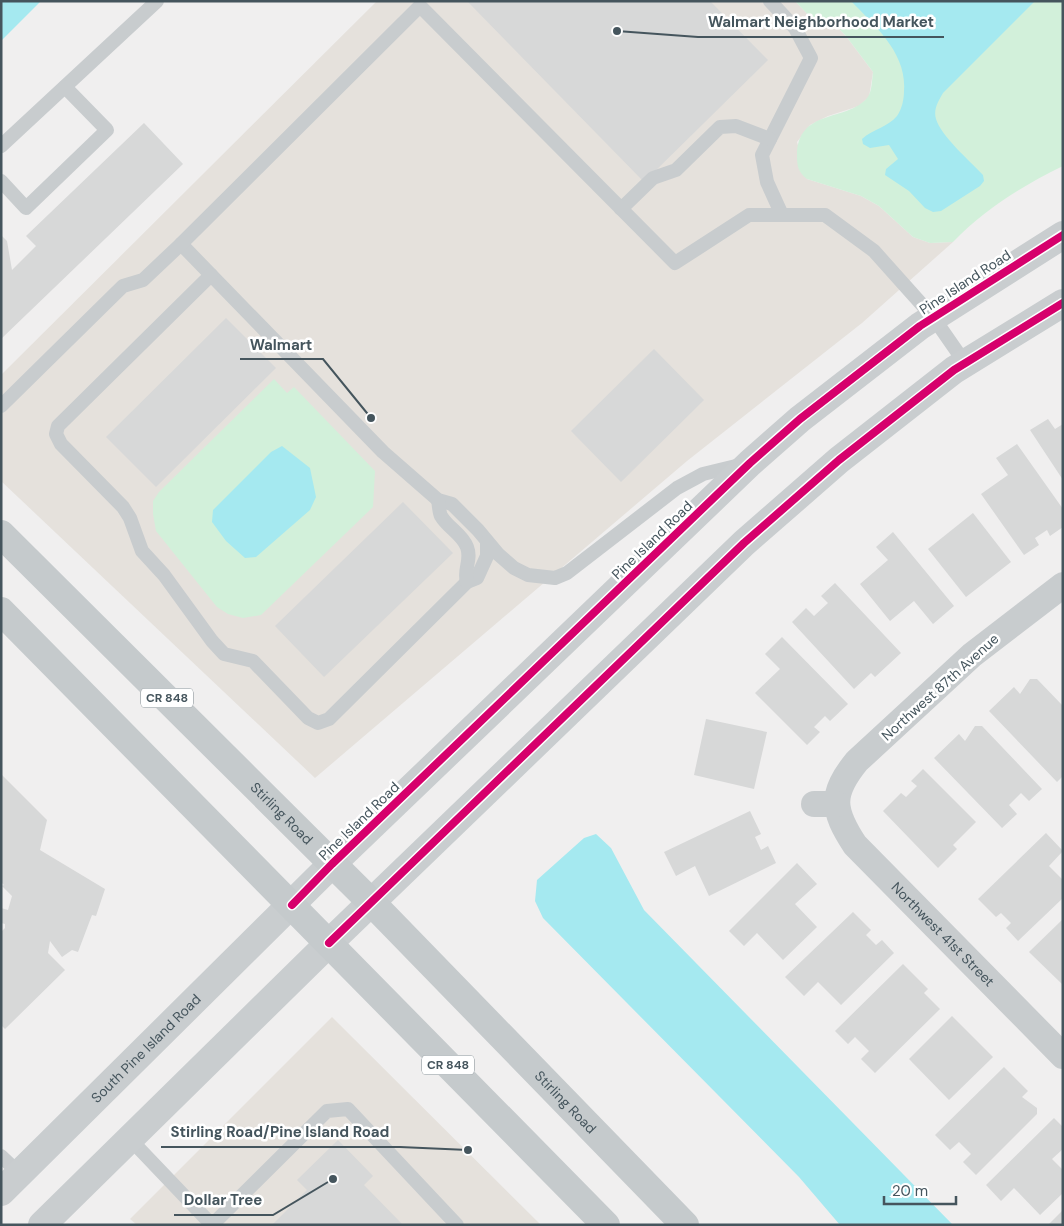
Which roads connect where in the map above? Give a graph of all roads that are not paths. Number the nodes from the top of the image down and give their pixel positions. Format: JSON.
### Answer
{"nodes":[{"id":1,"x":157,"y":1,"type":"edge"},
{"id":2,"x":770,"y":1,"type":"edge"},
{"id":3,"x":421,"y":4,"type":"edge"},
{"id":4,"x":65,"y":87,"type":"junction"},
{"id":5,"x":770,"y":139,"type":"junction"},
{"id":6,"x":1,"y":146,"type":"edge"},
{"id":7,"x":1,"y":181,"type":"edge"},
{"id":8,"x":621,"y":209,"type":"junction"},
{"id":9,"x":782,"y":215,"type":"junction"},
{"id":10,"x":1063,"y":235,"type":"edge"},
{"id":11,"x":181,"y":244,"type":"junction"},
{"id":12,"x":211,"y":274,"type":"junction"},
{"id":13,"x":1063,"y":303,"type":"edge"},
{"id":14,"x":933,"y":318,"type":"junction"},
{"id":15,"x":966,"y":363,"type":"junction"},
{"id":16,"x":1,"y":406,"type":"edge"},
{"id":17,"x":750,"y":463,"type":"junction"},
{"id":18,"x":438,"y":500,"type":"junction"},
{"id":19,"x":1,"y":534,"type":"edge"},
{"id":20,"x":487,"y":542,"type":"junction"},
{"id":21,"x":467,"y":582,"type":"junction"},
{"id":22,"x":1063,"y":585,"type":"edge"},
{"id":23,"x":1,"y":611,"type":"edge"},
{"id":24,"x":825,"y":804,"type":"joint"},
{"id":25,"x":332,"y":864,"type":"junction"},
{"id":26,"x":372,"y":903,"type":"junction"},
{"id":27,"x":292,"y":905,"type":"junction"},
{"id":28,"x":329,"y":944,"type":"junction"},
{"id":29,"x":1063,"y":1056,"type":"edge"},
{"id":30,"x":130,"y":1139,"type":"junction"},
{"id":31,"x":8,"y":1174,"type":"edge"},
{"id":32,"x":42,"y":1225,"type":"edge"},
{"id":33,"x":212,"y":1225,"type":"edge"},
{"id":34,"x":457,"y":1225,"type":"edge"},
{"id":35,"x":606,"y":1225,"type":"edge"},
{"id":36,"x":685,"y":1225,"type":"edge"}],
"edges":[{"from":1,"to":4,"type":"lane"},
{"from":2,"to":5,"type":"lane"},
{"from":3,"to":8,"type":"lane"},
{"from":3,"to":11,"type":"lane"},
{"from":4,"to":6,"type":"lane"},
{"from":4,"to":7,"type":"lane"},
{"from":5,"to":8,"type":"lane"},
{"from":5,"to":9,"type":"lane"},
{"from":8,"to":9,"type":"lane"},
{"from":9,"to":14,"type":"lane"},
{"from":10,"to":14,"type":"main road","name":"Pine Island Road"},
{"from":11,"to":12,"type":"lane"},
{"from":11,"to":16,"type":"lane"},
{"from":12,"to":18,"type":"lane"},
{"from":12,"to":21,"type":"lane"},
{"from":13,"to":15,"type":"main road"},
{"from":14,"to":15,"type":"lane"},
{"from":14,"to":17,"type":"main road","name":"Pine Island Road"},
{"from":15,"to":26,"type":"main road"},
{"from":17,"to":20,"type":"lane"},
{"from":17,"to":25,"type":"main road","name":"Pine Island Road"},
{"from":18,"to":20,"type":"lane"},
{"from":18,"to":21,"type":"lane"},
{"from":19,"to":25,"type":"main road","name":"Stirling Road","number":"CR 848"},
{"from":20,"to":21,"type":"lane"},
{"from":22,"to":24,"type":"street","name":"Northwest 87th Avenue"},
{"from":23,"to":27,"type":"main road","number":"CR 848"},
{"from":24,"to":29,"type":"street","name":"Northwest 41st Street"},
{"from":25,"to":26,"type":"main road","name":"Stirling Road","number":"CR 848"},
{"from":25,"to":27,"type":"main road","name":"Pine Island Road"},
{"from":26,"to":28,"type":"main road"},
{"from":26,"to":36,"type":"main road","name":"Stirling Road","number":"CR 848"},
{"from":27,"to":28,"type":"main road","number":"CR 848"},
{"from":27,"to":31,"type":"main road","name":"South Pine Island Road"},
{"from":28,"to":30,"type":"main road"},
{"from":28,"to":35,"type":"main road","number":"CR 848"},
{"from":30,"to":32,"type":"main road"},
{"from":30,"to":33,"type":"lane"},
{"from":33,"to":34,"type":"lane"}]}
